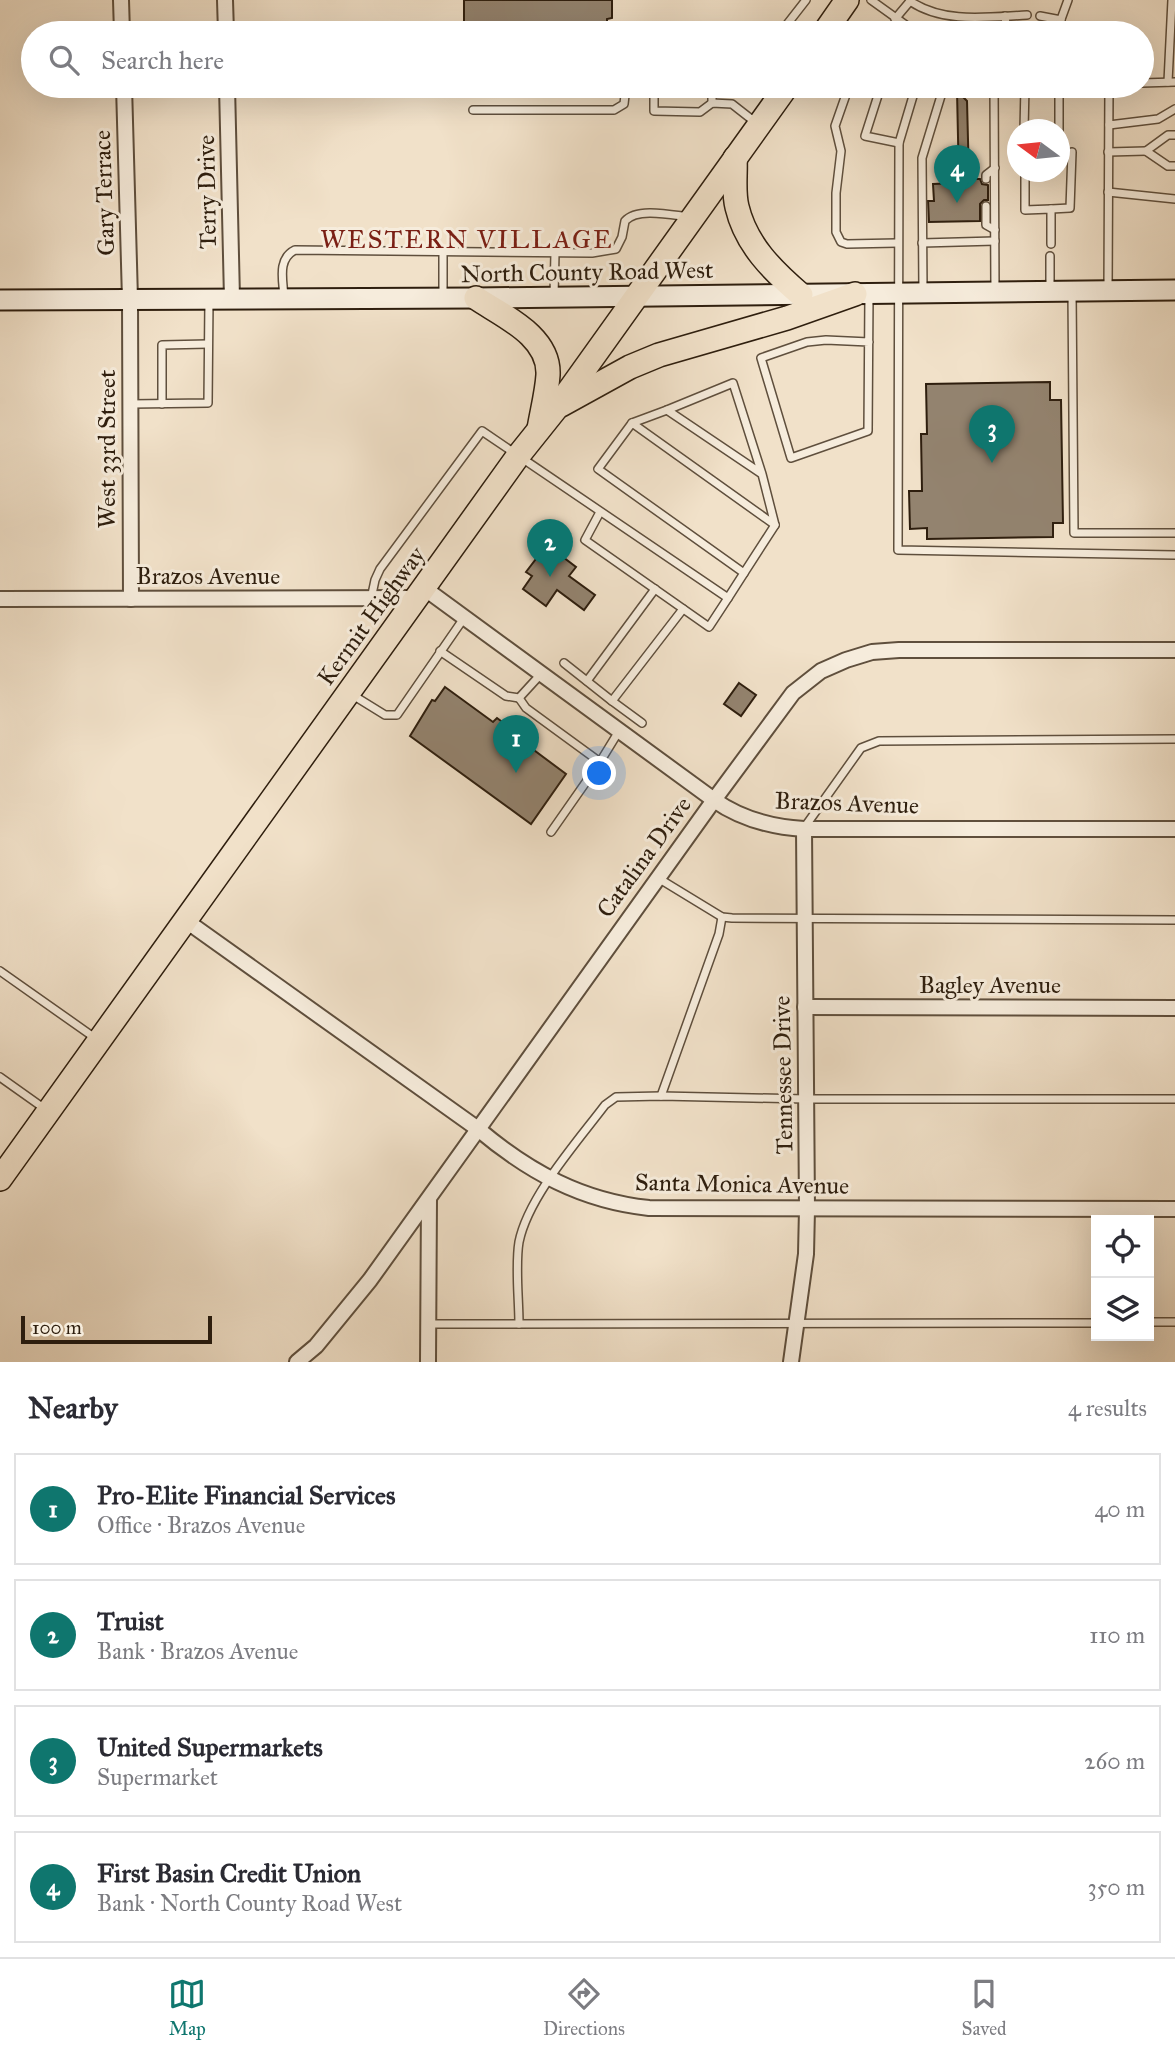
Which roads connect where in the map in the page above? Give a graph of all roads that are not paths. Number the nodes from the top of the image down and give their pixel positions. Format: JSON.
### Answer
{"nodes":[{"id":1,"x":121,"y":0,"type":"edge"},
{"id":2,"x":225,"y":0,"type":"edge"},
{"id":3,"x":806,"y":0,"type":"edge"},
{"id":4,"x":847,"y":0,"type":"edge"},
{"id":5,"x":871,"y":0,"type":"edge"},
{"id":6,"x":1068,"y":0,"type":"edge"},
{"id":7,"x":1172,"y":0,"type":"edge"},
{"id":8,"x":911,"y":1,"type":"edge"},
{"id":9,"x":1027,"y":15,"type":"dead end"},
{"id":10,"x":1005,"y":16,"type":"junction"},
{"id":11,"x":1040,"y":16,"type":"dead end"},
{"id":12,"x":895,"y":19,"type":"junction"},
{"id":13,"x":1061,"y":20,"type":"joint"},
{"id":14,"x":122,"y":21,"type":"edge"},
{"id":15,"x":226,"y":21,"type":"edge"},
{"id":16,"x":791,"y":21,"type":"edge"},
{"id":17,"x":832,"y":21,"type":"edge"},
{"id":18,"x":898,"y":21,"type":"edge"},
{"id":19,"x":1006,"y":21,"type":"edge"},
{"id":20,"x":1172,"y":82,"type":"edge"},
{"id":21,"x":1154,"y":83,"type":"edge"},
{"id":22,"x":124,"y":98,"type":"edge"},
{"id":23,"x":227,"y":98,"type":"edge"},
{"id":24,"x":625,"y":98,"type":"edge"},
{"id":25,"x":654,"y":98,"type":"edge"},
{"id":26,"x":712,"y":98,"type":"edge"},
{"id":27,"x":778,"y":98,"type":"edge"},
{"id":28,"x":845,"y":98,"type":"edge"},
{"id":29,"x":877,"y":98,"type":"edge"},
{"id":30,"x":912,"y":98,"type":"edge"},
{"id":31,"x":940,"y":98,"type":"edge"},
{"id":32,"x":994,"y":98,"type":"edge"},
{"id":33,"x":1025,"y":98,"type":"edge"},
{"id":34,"x":1059,"y":98,"type":"edge"},
{"id":35,"x":1109,"y":98,"type":"edge"},
{"id":36,"x":712,"y":103,"type":"junction"},
{"id":37,"x":1175,"y":109,"type":"edge"},
{"id":38,"x":473,"y":110,"type":"dead end"},
{"id":39,"x":1024,"y":119,"type":"edge"},
{"id":40,"x":1059,"y":119,"type":"edge"},
{"id":41,"x":759,"y":125,"type":"junction"},
{"id":42,"x":1109,"y":125,"type":"junction"},
{"id":43,"x":1175,"y":135,"type":"edge"},
{"id":44,"x":899,"y":143,"type":"junction"},
{"id":45,"x":1146,"y":151,"type":"junction"},
{"id":46,"x":1072,"y":152,"type":"dead end"},
{"id":47,"x":1108,"y":152,"type":"junction"},
{"id":48,"x":735,"y":158,"type":"junction"},
{"id":49,"x":1175,"y":166,"type":"edge"},
{"id":50,"x":995,"y":168,"type":"junction"},
{"id":51,"x":986,"y":179,"type":"dead end"},
{"id":52,"x":1025,"y":182,"type":"edge"},
{"id":53,"x":1108,"y":192,"type":"junction"},
{"id":54,"x":1175,"y":199,"type":"edge"},
{"id":55,"x":986,"y":206,"type":"dead end"},
{"id":56,"x":1051,"y":209,"type":"junction"},
{"id":57,"x":693,"y":217,"type":"junction"},
{"id":58,"x":995,"y":230,"type":"junction"},
{"id":59,"x":995,"y":241,"type":"junction"},
{"id":60,"x":897,"y":243,"type":"junction"},
{"id":61,"x":922,"y":243,"type":"junction"},
{"id":62,"x":1051,"y":244,"type":"dead end"},
{"id":63,"x":443,"y":251,"type":"junction"},
{"id":64,"x":555,"y":253,"type":"junction"},
{"id":65,"x":1050,"y":256,"type":"dead end"},
{"id":66,"x":1108,"y":290,"type":"junction"},
{"id":67,"x":1175,"y":290,"type":"edge"},
{"id":68,"x":1050,"y":291,"type":"junction"},
{"id":69,"x":1072,"y":291,"type":"junction"},
{"id":70,"x":995,"y":292,"type":"junction"},
{"id":71,"x":923,"y":293,"type":"junction"},
{"id":72,"x":862,"y":294,"type":"junction"},
{"id":73,"x":898,"y":294,"type":"junction"},
{"id":74,"x":801,"y":295,"type":"junction"},
{"id":75,"x":635,"y":296,"type":"junction"},
{"id":76,"x":554,"y":297,"type":"junction"},
{"id":77,"x":209,"y":298,"type":"junction"},
{"id":78,"x":232,"y":298,"type":"junction"},
{"id":79,"x":284,"y":298,"type":"junction"},
{"id":80,"x":443,"y":298,"type":"junction"},
{"id":81,"x":476,"y":298,"type":"junction"},
{"id":82,"x":130,"y":299,"type":"junction"},
{"id":83,"x":0,"y":300,"type":"edge"},
{"id":84,"x":869,"y":342,"type":"junction"},
{"id":85,"x":208,"y":344,"type":"junction"},
{"id":86,"x":130,"y":404,"type":"junction"},
{"id":87,"x":162,"y":404,"type":"junction"},
{"id":88,"x":558,"y":406,"type":"junction"},
{"id":89,"x":667,"y":410,"type":"junction"},
{"id":90,"x":632,"y":423,"type":"junction"},
{"id":91,"x":539,"y":429,"type":"junction"},
{"id":92,"x":518,"y":456,"type":"junction"},
{"id":93,"x":762,"y":474,"type":"junction"},
{"id":94,"x":600,"y":512,"type":"junction"},
{"id":95,"x":775,"y":526,"type":"junction"},
{"id":96,"x":1175,"y":533,"type":"edge"},
{"id":97,"x":1175,"y":555,"type":"edge"},
{"id":98,"x":744,"y":573,"type":"junction"},
{"id":99,"x":655,"y":589,"type":"junction"},
{"id":100,"x":420,"y":593,"type":"junction"},
{"id":101,"x":372,"y":598,"type":"junction"},
{"id":102,"x":728,"y":598,"type":"junction"},
{"id":103,"x":0,"y":599,"type":"edge"},
{"id":104,"x":131,"y":599,"type":"junction"},
{"id":105,"x":683,"y":609,"type":"junction"},
{"id":106,"x":465,"y":618,"type":"junction"},
{"id":107,"x":1175,"y":650,"type":"edge"},
{"id":108,"x":440,"y":651,"type":"junction"},
{"id":109,"x":564,"y":663,"type":"dead end"},
{"id":110,"x":541,"y":674,"type":"junction"},
{"id":111,"x":587,"y":681,"type":"junction"},
{"id":112,"x":348,"y":693,"type":"junction"},
{"id":113,"x":519,"y":698,"type":"junction"},
{"id":114,"x":612,"y":701,"type":"junction"},
{"id":115,"x":642,"y":723,"type":"dead end"},
{"id":116,"x":619,"y":730,"type":"junction"},
{"id":117,"x":1175,"y":739,"type":"edge"},
{"id":118,"x":600,"y":762,"type":"junction"},
{"id":119,"x":714,"y":800,"type":"junction"},
{"id":120,"x":804,"y":829,"type":"junction"},
{"id":121,"x":1175,"y":829,"type":"edge"},
{"id":122,"x":551,"y":832,"type":"dead end"},
{"id":123,"x":657,"y":878,"type":"junction"},
{"id":124,"x":722,"y":917,"type":"junction"},
{"id":125,"x":185,"y":920,"type":"junction"},
{"id":126,"x":805,"y":920,"type":"junction"},
{"id":127,"x":1175,"y":920,"type":"edge"},
{"id":128,"x":0,"y":971,"type":"edge"},
{"id":129,"x":805,"y":1007,"type":"junction"},
{"id":130,"x":1175,"y":1008,"type":"edge"},
{"id":131,"x":99,"y":1041,"type":"junction"},
{"id":132,"x":0,"y":1077,"type":"edge"},
{"id":133,"x":662,"y":1096,"type":"junction"},
{"id":134,"x":806,"y":1099,"type":"junction"},
{"id":135,"x":1175,"y":1099,"type":"edge"},
{"id":136,"x":48,"y":1112,"type":"junction"},
{"id":137,"x":478,"y":1129,"type":"junction"},
{"id":138,"x":551,"y":1178,"type":"junction"},
{"id":139,"x":0,"y":1179,"type":"edge"},
{"id":140,"x":429,"y":1200,"type":"junction"},
{"id":141,"x":807,"y":1209,"type":"junction"},
{"id":142,"x":1175,"y":1209,"type":"edge"},
{"id":143,"x":1154,"y":1322,"type":"edge"},
{"id":144,"x":1175,"y":1322,"type":"edge"},
{"id":145,"x":1091,"y":1323,"type":"edge"},
{"id":146,"x":429,"y":1324,"type":"junction"},
{"id":147,"x":519,"y":1324,"type":"junction"},
{"id":148,"x":794,"y":1324,"type":"junction"},
{"id":149,"x":297,"y":1362,"type":"edge"},
{"id":150,"x":428,"y":1362,"type":"edge"},
{"id":151,"x":790,"y":1362,"type":"edge"}],
"edges":[{"from":1,"to":14,"type":"street"},
{"from":2,"to":15,"type":"street"},
{"from":3,"to":16,"type":"lane"},
{"from":4,"to":17,"type":"main road"},
{"from":5,"to":12,"type":"lane"},
{"from":6,"to":13,"type":"lane"},
{"from":7,"to":20,"type":"lane"},
{"from":8,"to":10,"type":"lane"},
{"from":8,"to":12,"type":"lane"},
{"from":9,"to":10,"type":"lane"},
{"from":10,"to":19,"type":"lane"},
{"from":11,"to":13,"type":"lane"},
{"from":12,"to":18,"type":"lane"},
{"from":20,"to":21,"type":"lane"},
{"from":22,"to":82,"type":"street","name":"Gary Terrace"},
{"from":23,"to":78,"type":"street","name":"Terry Drive"},
{"from":24,"to":38,"type":"lane"},
{"from":25,"to":36,"type":"lane"},
{"from":26,"to":36,"type":"lane"},
{"from":27,"to":41,"type":"main road","name":"Kermit Highway"},
{"from":28,"to":60,"type":"lane"},
{"from":29,"to":44,"type":"lane"},
{"from":30,"to":44,"type":"lane"},
{"from":31,"to":61,"type":"lane"},
{"from":32,"to":50,"type":"lane"},
{"from":33,"to":39,"type":"lane"},
{"from":34,"to":40,"type":"lane"},
{"from":35,"to":42,"type":"lane"},
{"from":36,"to":41,"type":"lane"},
{"from":37,"to":42,"type":"lane"},
{"from":41,"to":48,"type":"main road","name":"Kermit Highway"},
{"from":42,"to":47,"type":"lane"},
{"from":43,"to":45,"type":"lane"},
{"from":44,"to":60,"type":"lane"},
{"from":45,"to":47,"type":"lane"},
{"from":45,"to":49,"type":"lane"},
{"from":46,"to":56,"type":"lane"},
{"from":47,"to":53,"type":"lane"},
{"from":48,"to":57,"type":"main road","name":"Kermit Highway"},
{"from":48,"to":74,"type":"main road"},
{"from":50,"to":51,"type":"lane"},
{"from":50,"to":58,"type":"lane"},
{"from":52,"to":56,"type":"lane"},
{"from":53,"to":54,"type":"lane"},
{"from":53,"to":66,"type":"lane"},
{"from":55,"to":58,"type":"lane"},
{"from":56,"to":62,"type":"lane"},
{"from":57,"to":64,"type":"lane"},
{"from":57,"to":75,"type":"main road","name":"Kermit Highway"},
{"from":58,"to":59,"type":"lane"},
{"from":59,"to":61,"type":"lane"},
{"from":59,"to":70,"type":"lane"},
{"from":60,"to":73,"type":"lane"},
{"from":61,"to":71,"type":"lane"},
{"from":63,"to":64,"type":"lane"},
{"from":63,"to":79,"type":"lane"},
{"from":63,"to":80,"type":"lane"},
{"from":64,"to":76,"type":"lane"},
{"from":65,"to":68,"type":"lane"},
{"from":66,"to":67,"type":"main road","name":"North County Road West"},
{"from":66,"to":69,"type":"main road","name":"North County Road West"},
{"from":68,"to":69,"type":"main road","name":"North County Road West"},
{"from":68,"to":70,"type":"main road","name":"North County Road West"},
{"from":69,"to":96,"type":"lane"},
{"from":70,"to":71,"type":"main road","name":"North County Road West"},
{"from":71,"to":73,"type":"main road","name":"North County Road West"},
{"from":72,"to":73,"type":"main road","name":"North County Road West"},
{"from":72,"to":74,"type":"main road","name":"North County Road West"},
{"from":72,"to":84,"type":"lane"},
{"from":72,"to":88,"type":"main road"},
{"from":73,"to":97,"type":"lane"},
{"from":74,"to":75,"type":"main road","name":"North County Road West"},
{"from":75,"to":76,"type":"main road","name":"North County Road West"},
{"from":75,"to":88,"type":"main road","name":"Kermit Highway"},
{"from":76,"to":81,"type":"main road","name":"North County Road West"},
{"from":77,"to":78,"type":"main road","name":"North County Road West"},
{"from":77,"to":82,"type":"main road","name":"North County Road West"},
{"from":77,"to":85,"type":"lane"},
{"from":78,"to":79,"type":"main road","name":"North County Road West"},
{"from":79,"to":80,"type":"main road","name":"North County Road West"},
{"from":80,"to":81,"type":"main road","name":"North County Road West"},
{"from":81,"to":91,"type":"main road"},
{"from":82,"to":83,"type":"main road","name":"North County Road West"},
{"from":82,"to":86,"type":"street","name":"West 33rd Street"},
{"from":84,"to":84,"type":"lane"},
{"from":85,"to":87,"type":"lane"},
{"from":85,"to":87,"type":"lane"},
{"from":86,"to":87,"type":"lane"},
{"from":86,"to":104,"type":"street","name":"West 33rd Street"},
{"from":88,"to":91,"type":"main road","name":"Kermit Highway"},
{"from":89,"to":90,"type":"lane"},
{"from":89,"to":93,"type":"lane"},
{"from":89,"to":93,"type":"lane"},
{"from":90,"to":95,"type":"lane"},
{"from":90,"to":98,"type":"lane"},
{"from":91,"to":92,"type":"main road","name":"Kermit Highway"},
{"from":92,"to":94,"type":"lane"},
{"from":92,"to":100,"type":"main road","name":"Kermit Highway"},
{"from":92,"to":101,"type":"lane"},
{"from":93,"to":95,"type":"lane"},
{"from":94,"to":99,"type":"lane"},
{"from":94,"to":102,"type":"lane"},
{"from":95,"to":98,"type":"lane"},
{"from":98,"to":102,"type":"lane"},
{"from":99,"to":105,"type":"lane"},
{"from":99,"to":111,"type":"lane"},
{"from":100,"to":101,"type":"street","name":"Brazos Avenue"},
{"from":100,"to":106,"type":"street","name":"Brazos Avenue"},
{"from":100,"to":112,"type":"main road","name":"Kermit Highway"},
{"from":101,"to":104,"type":"street","name":"Brazos Avenue"},
{"from":102,"to":105,"type":"lane"},
{"from":103,"to":104,"type":"street","name":"Brazos Avenue"},
{"from":105,"to":114,"type":"lane"},
{"from":106,"to":108,"type":"lane"},
{"from":106,"to":110,"type":"street","name":"Brazos Avenue"},
{"from":107,"to":119,"type":"street","name":"Catalina Drive"},
{"from":108,"to":112,"type":"lane"},
{"from":108,"to":113,"type":"lane"},
{"from":109,"to":111,"type":"lane"},
{"from":110,"to":113,"type":"lane"},
{"from":110,"to":116,"type":"street","name":"Brazos Avenue"},
{"from":111,"to":114,"type":"lane"},
{"from":112,"to":125,"type":"main road","name":"Kermit Highway"},
{"from":113,"to":118,"type":"lane"},
{"from":114,"to":115,"type":"lane"},
{"from":116,"to":118,"type":"lane"},
{"from":116,"to":119,"type":"street","name":"Brazos Avenue"},
{"from":117,"to":120,"type":"lane"},
{"from":118,"to":122,"type":"lane"},
{"from":119,"to":120,"type":"street","name":"Brazos Avenue"},
{"from":119,"to":123,"type":"street","name":"Catalina Drive"},
{"from":120,"to":121,"type":"street","name":"Brazos Avenue"},
{"from":120,"to":126,"type":"street","name":"Tennessee Drive"},
{"from":123,"to":124,"type":"lane"},
{"from":123,"to":137,"type":"street","name":"Catalina Drive"},
{"from":124,"to":126,"type":"lane"},
{"from":124,"to":133,"type":"lane"},
{"from":125,"to":131,"type":"main road","name":"Kermit Highway"},
{"from":125,"to":137,"type":"street","name":"Santa Monica Avenue"},
{"from":126,"to":127,"type":"lane"},
{"from":126,"to":129,"type":"street","name":"Tennessee Drive"},
{"from":128,"to":131,"type":"lane"},
{"from":129,"to":130,"type":"street","name":"Bagley Avenue"},
{"from":129,"to":134,"type":"street","name":"Tennessee Drive"},
{"from":131,"to":136,"type":"main road","name":"Kermit Highway"},
{"from":132,"to":136,"type":"lane"},
{"from":133,"to":134,"type":"lane"},
{"from":133,"to":138,"type":"lane"},
{"from":134,"to":135,"type":"lane"},
{"from":134,"to":141,"type":"street","name":"Tennessee Drive"},
{"from":136,"to":139,"type":"main road","name":"Kermit Highway"},
{"from":137,"to":138,"type":"street","name":"Santa Monica Avenue"},
{"from":137,"to":140,"type":"street","name":"Catalina Drive"},
{"from":138,"to":141,"type":"street","name":"Santa Monica Avenue"},
{"from":138,"to":147,"type":"lane"},
{"from":140,"to":146,"type":"street"},
{"from":140,"to":149,"type":"street","name":"Catalina Drive"},
{"from":141,"to":142,"type":"street","name":"Santa Monica Avenue"},
{"from":141,"to":148,"type":"street","name":"Tennessee Drive"},
{"from":143,"to":144,"type":"lane"},
{"from":145,"to":148,"type":"lane"},
{"from":146,"to":147,"type":"lane"},
{"from":146,"to":150,"type":"street"},
{"from":147,"to":148,"type":"lane"},
{"from":148,"to":151,"type":"street","name":"Tennessee Drive"}]}
